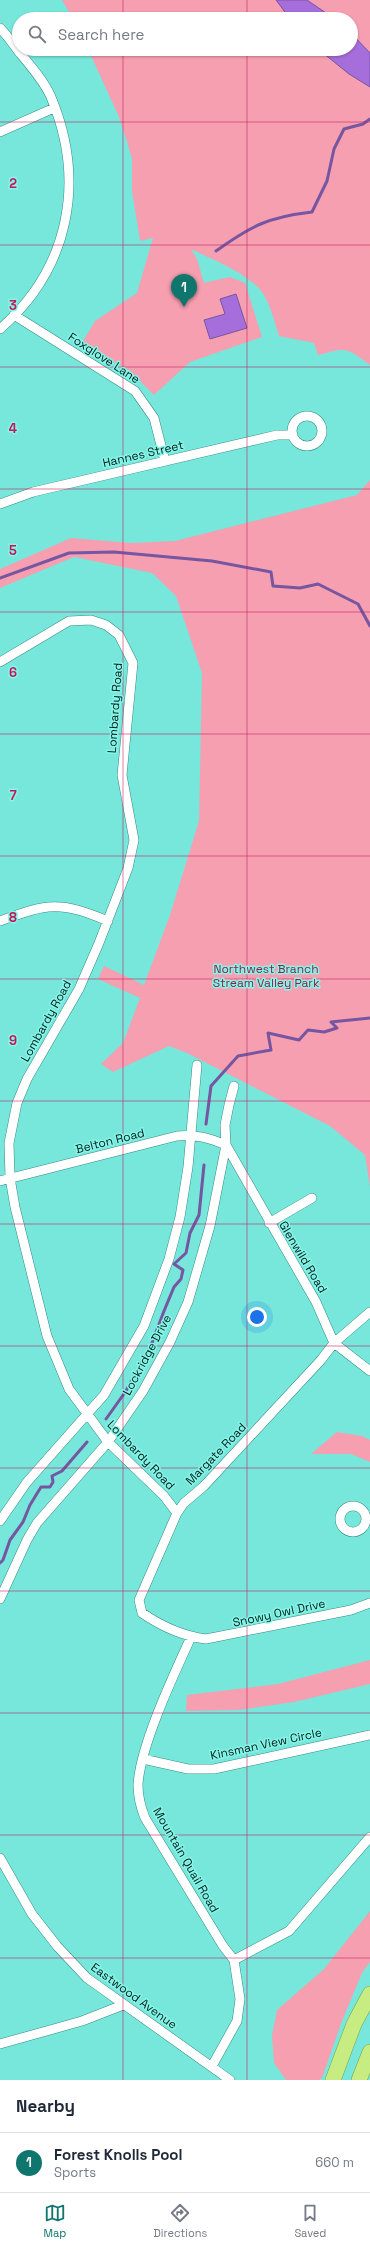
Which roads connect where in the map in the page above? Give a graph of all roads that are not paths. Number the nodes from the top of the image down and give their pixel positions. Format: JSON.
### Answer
{"nodes":[{"id":1,"x":0,"y":28,"type":"edge"},
{"id":2,"x":12,"y":43,"type":"edge"},
{"id":3,"x":22,"y":56,"type":"edge"},
{"id":4,"x":54,"y":108,"type":"junction"},
{"id":5,"x":0,"y":132,"type":"edge"},
{"id":6,"x":14,"y":315,"type":"junction"},
{"id":7,"x":0,"y":329,"type":"edge"},
{"id":8,"x":293,"y":435,"type":"dead end"},
{"id":9,"x":165,"y":461,"type":"junction"},
{"id":10,"x":0,"y":504,"type":"edge"},
{"id":11,"x":0,"y":662,"type":"edge"},
{"id":12,"x":0,"y":920,"type":"edge"},
{"id":13,"x":108,"y":920,"type":"junction"},
{"id":14,"x":197,"y":1065,"type":"dead end"},
{"id":15,"x":234,"y":1086,"type":"dead end"},
{"id":16,"x":191,"y":1135,"type":"junction"},
{"id":17,"x":226,"y":1146,"type":"junction"},
{"id":18,"x":10,"y":1178,"type":"junction"},
{"id":19,"x":0,"y":1181,"type":"edge"},
{"id":20,"x":312,"y":1198,"type":"dead end"},
{"id":21,"x":269,"y":1223,"type":"junction"},
{"id":22,"x":370,"y":1312,"type":"edge"},
{"id":23,"x":334,"y":1343,"type":"junction"},
{"id":24,"x":370,"y":1371,"type":"edge"},
{"id":25,"x":87,"y":1414,"type":"junction"},
{"id":26,"x":108,"y":1442,"type":"junction"},
{"id":27,"x":178,"y":1513,"type":"junction"},
{"id":28,"x":0,"y":1519,"type":"edge"},
{"id":29,"x":0,"y":1599,"type":"edge"},
{"id":30,"x":370,"y":1603,"type":"edge"},
{"id":31,"x":191,"y":1637,"type":"junction"},
{"id":32,"x":370,"y":1735,"type":"edge"},
{"id":33,"x":143,"y":1759,"type":"junction"},
{"id":34,"x":370,"y":1837,"type":"edge"},
{"id":35,"x":0,"y":1859,"type":"edge"},
{"id":36,"x":234,"y":1960,"type":"junction"},
{"id":37,"x":370,"y":1994,"type":"edge"},
{"id":38,"x":123,"y":2005,"type":"junction"},
{"id":39,"x":0,"y":2044,"type":"edge"},
{"id":40,"x":370,"y":2052,"type":"edge"},
{"id":41,"x":212,"y":2066,"type":"junction"},
{"id":42,"x":230,"y":2080,"type":"edge"},
{"id":43,"x":333,"y":2080,"type":"edge"},
{"id":44,"x":359,"y":2080,"type":"edge"}],
"edges":[{"from":1,"to":2,"type":"street"},
{"from":3,"to":4,"type":"street"},
{"from":4,"to":5,"type":"street"},
{"from":4,"to":6,"type":"street"},
{"from":6,"to":7,"type":"street"},
{"from":6,"to":9,"type":"street","name":"Foxglove Lane"},
{"from":8,"to":9,"type":"street","name":"Hannes Street"},
{"from":9,"to":10,"type":"street","name":"Hannes Street"},
{"from":11,"to":13,"type":"street","name":"Lombardy Road"},
{"from":12,"to":13,"type":"street"},
{"from":13,"to":18,"type":"street","name":"Lombardy Road"},
{"from":14,"to":16,"type":"street","name":"Lockridge Drive"},
{"from":15,"to":17,"type":"street","name":"Lockridge Drive"},
{"from":16,"to":17,"type":"street","name":"Belton Road"},
{"from":16,"to":18,"type":"street","name":"Belton Road"},
{"from":16,"to":25,"type":"street","name":"Lockridge Drive"},
{"from":17,"to":21,"type":"street","name":"Glenwild Road"},
{"from":17,"to":26,"type":"street","name":"Lockridge Drive"},
{"from":18,"to":19,"type":"street","name":"Belton Road"},
{"from":18,"to":25,"type":"street","name":"Lombardy Road"},
{"from":20,"to":21,"type":"street"},
{"from":21,"to":23,"type":"street","name":"Glenwild Road"},
{"from":22,"to":23,"type":"street","name":"Margate Road"},
{"from":23,"to":24,"type":"street","name":"Glenwild Road"},
{"from":23,"to":27,"type":"street","name":"Margate Road"},
{"from":25,"to":26,"type":"street","name":"Lombardy Road"},
{"from":25,"to":28,"type":"street","name":"Lockridge Drive"},
{"from":26,"to":27,"type":"street","name":"Lombardy Road"},
{"from":26,"to":29,"type":"street","name":"Lockridge Drive"},
{"from":27,"to":31,"type":"street","name":"Margate Road"},
{"from":30,"to":31,"type":"street","name":"Snowy Owl Drive"},
{"from":31,"to":33,"type":"street","name":"Mountain Quail Road"},
{"from":32,"to":33,"type":"street","name":"Kinsman View Circle"},
{"from":33,"to":36,"type":"street","name":"Mountain Quail Road"},
{"from":34,"to":36,"type":"street"},
{"from":35,"to":38,"type":"street","name":"Eastwood Avenue"},
{"from":36,"to":41,"type":"street","name":"Mountain Quail Road"},
{"from":37,"to":43,"type":"highway"},
{"from":38,"to":39,"type":"street"},
{"from":38,"to":41,"type":"street","name":"Eastwood Avenue"},
{"from":40,"to":44,"type":"highway"},
{"from":41,"to":42,"type":"street","name":"Eastwood Avenue"}]}
